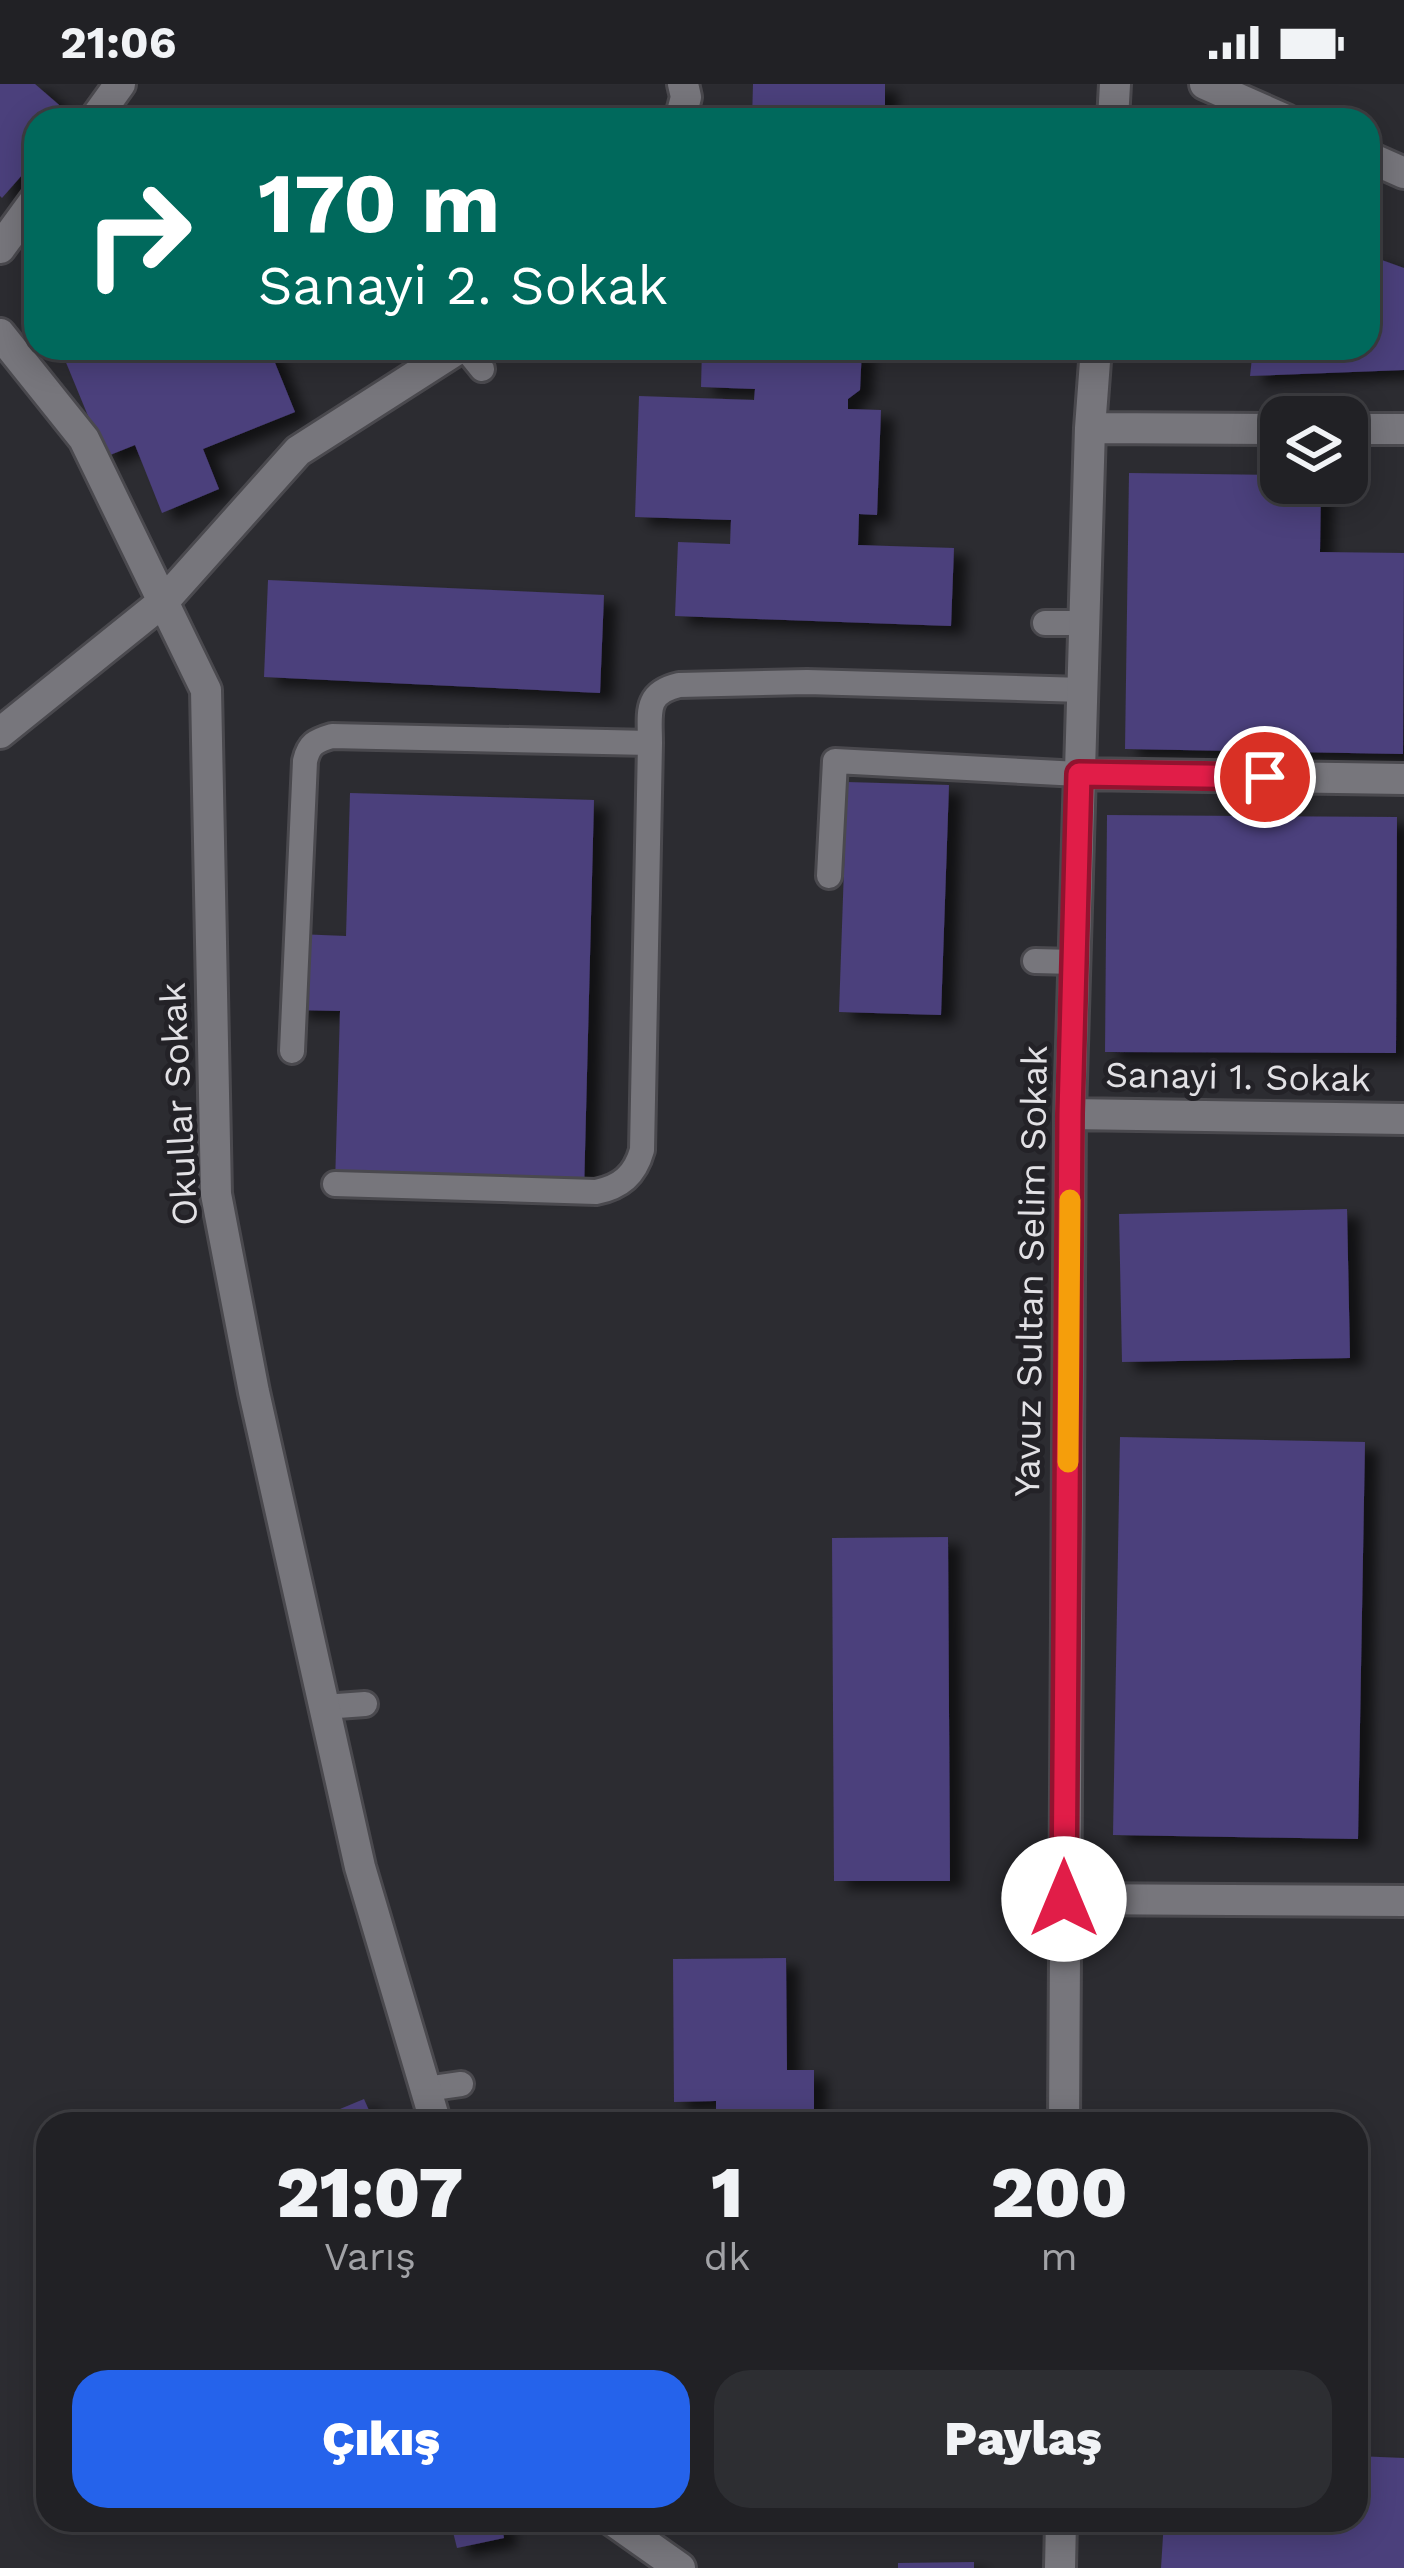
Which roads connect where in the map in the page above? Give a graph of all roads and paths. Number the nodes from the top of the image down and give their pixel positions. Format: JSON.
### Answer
{"nodes":[{"id":1,"x":1205,"y":84,"type":"edge"},
{"id":2,"x":1259,"y":108,"type":"edge"},
{"id":3,"x":24,"y":215,"type":"edge"},
{"id":4,"x":0,"y":248,"type":"edge"},
{"id":5,"x":0,"y":334,"type":"edge"},
{"id":6,"x":443,"y":360,"type":"edge"},
{"id":7,"x":473,"y":360,"type":"edge"},
{"id":8,"x":1095,"y":360,"type":"edge"},
{"id":9,"x":482,"y":369,"type":"dead end"},
{"id":10,"x":1090,"y":428,"type":"junction"},
{"id":11,"x":1260,"y":429,"type":"edge"},
{"id":12,"x":1368,"y":429,"type":"edge"},
{"id":13,"x":1404,"y":429,"type":"edge"},
{"id":14,"x":164,"y":601,"type":"junction"},
{"id":15,"x":1045,"y":623,"type":"dead end"},
{"id":16,"x":1085,"y":623,"type":"junction"},
{"id":17,"x":1083,"y":690,"type":"junction"},
{"id":18,"x":0,"y":733,"type":"edge"},
{"id":19,"x":650,"y":743,"type":"junction"},
{"id":20,"x":1079,"y":774,"type":"junction"},
{"id":21,"x":1404,"y":779,"type":"edge"},
{"id":22,"x":829,"y":876,"type":"dead end"},
{"id":23,"x":1034,"y":961,"type":"dead end"},
{"id":24,"x":1074,"y":962,"type":"junction"},
{"id":25,"x":292,"y":1051,"type":"dead end"},
{"id":26,"x":1070,"y":1114,"type":"junction"},
{"id":27,"x":1404,"y":1119,"type":"edge"},
{"id":28,"x":335,"y":1184,"type":"dead end"},
{"id":29,"x":365,"y":1704,"type":"dead end"},
{"id":30,"x":324,"y":1707,"type":"junction"},
{"id":31,"x":1029,"y":1898,"type":"dead end"},
{"id":32,"x":1064,"y":1899,"type":"junction"},
{"id":33,"x":1404,"y":1901,"type":"edge"},
{"id":34,"x":460,"y":2084,"type":"dead end"},
{"id":35,"x":426,"y":2089,"type":"junction"},
{"id":36,"x":433,"y":2112,"type":"edge"},
{"id":37,"x":1064,"y":2112,"type":"edge"},
{"id":38,"x":629,"y":2532,"type":"edge"},
{"id":39,"x":1061,"y":2532,"type":"edge"},
{"id":40,"x":680,"y":2568,"type":"edge"},
{"id":41,"x":1060,"y":2568,"type":"edge"}],
"edges":[{"from":1,"to":2,"type":"street"},
{"from":3,"to":4,"type":"street"},
{"from":5,"to":14,"type":"street","name":"Okullar Sokak"},
{"from":6,"to":14,"type":"street"},
{"from":7,"to":9,"type":"lane"},
{"from":8,"to":10,"type":"street","name":"Yavuz Sultan Selim Sokak"},
{"from":10,"to":11,"type":"street"},
{"from":10,"to":16,"type":"street","name":"Yavuz Sultan Selim Sokak"},
{"from":12,"to":13,"type":"street"},
{"from":14,"to":18,"type":"street"},
{"from":14,"to":30,"type":"street","name":"Okullar Sokak"},
{"from":15,"to":16,"type":"lane"},
{"from":16,"to":17,"type":"street","name":"Yavuz Sultan Selim Sokak"},
{"from":17,"to":19,"type":"lane"},
{"from":17,"to":20,"type":"street","name":"Yavuz Sultan Selim Sokak"},
{"from":19,"to":25,"type":"lane"},
{"from":19,"to":28,"type":"lane"},
{"from":20,"to":21,"type":"street"},
{"from":20,"to":22,"type":"lane"},
{"from":20,"to":24,"type":"street","name":"Yavuz Sultan Selim Sokak"},
{"from":23,"to":24,"type":"lane"},
{"from":24,"to":26,"type":"street","name":"Yavuz Sultan Selim Sokak"},
{"from":26,"to":27,"type":"street","name":"Sanayi 1. Sokak"},
{"from":26,"to":32,"type":"street","name":"Yavuz Sultan Selim Sokak"},
{"from":29,"to":30,"type":"lane"},
{"from":30,"to":35,"type":"street","name":"Okullar Sokak"},
{"from":31,"to":32,"type":"lane"},
{"from":32,"to":33,"type":"street"},
{"from":32,"to":37,"type":"street","name":"Yavuz Sultan Selim Sokak"},
{"from":34,"to":35,"type":"lane"},
{"from":35,"to":36,"type":"street","name":"Okullar Sokak"},
{"from":38,"to":40,"type":"street"},
{"from":39,"to":41,"type":"street"}]}
